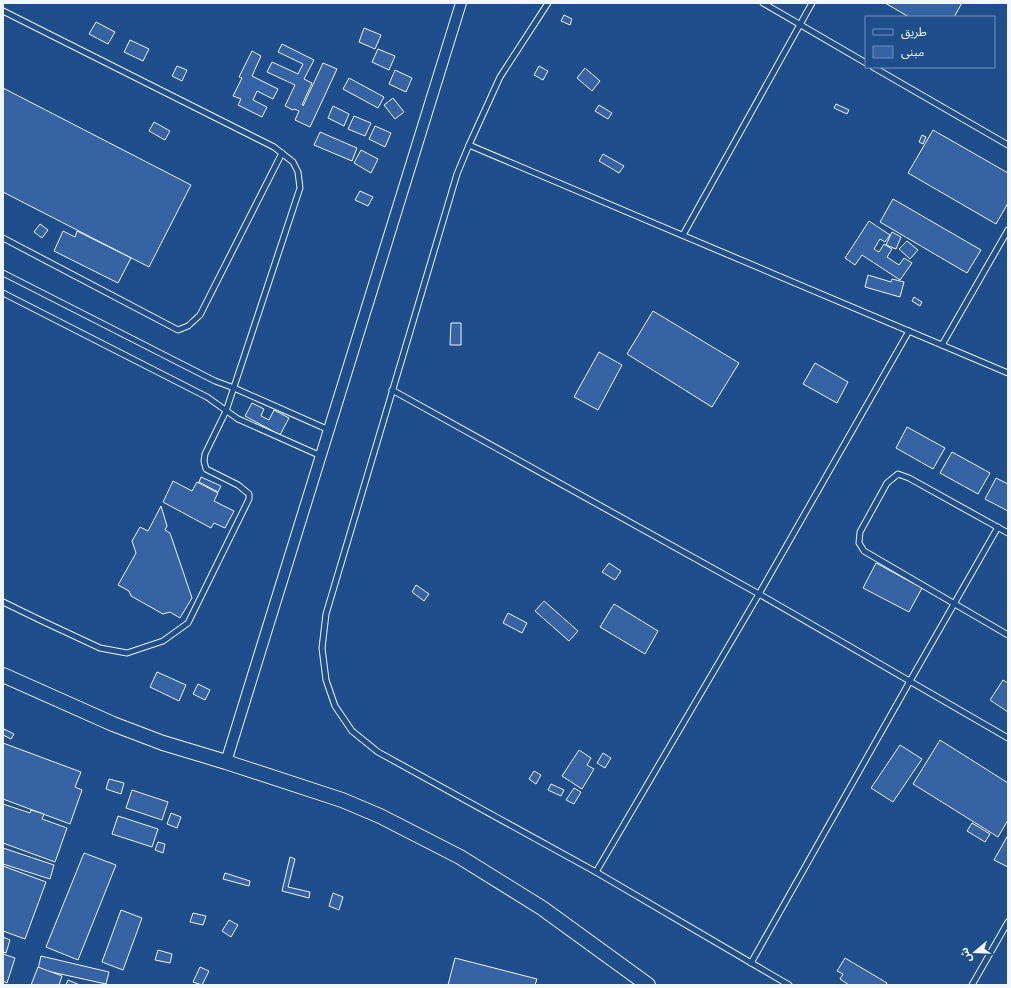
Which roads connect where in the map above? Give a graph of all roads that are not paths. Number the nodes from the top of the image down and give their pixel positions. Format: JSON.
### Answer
{"nodes":[{"id":1,"x":461,"y":3,"type":"edge"},
{"id":2,"x":548,"y":3,"type":"edge"},
{"id":3,"x":763,"y":3,"type":"edge"},
{"id":4,"x":812,"y":3,"type":"edge"},
{"id":5,"x":3,"y":11,"type":"edge"},
{"id":6,"x":800,"y":24,"type":"junction"},
{"id":7,"x":865,"y":62,"type":"edge"},
{"id":8,"x":875,"y":68,"type":"edge"},
{"id":9,"x":468,"y":145,"type":"junction"},
{"id":10,"x":1008,"y":145,"type":"edge"},
{"id":11,"x":282,"y":153,"type":"junction"},
{"id":12,"x":1008,"y":230,"type":"edge"},
{"id":13,"x":683,"y":235,"type":"junction"},
{"id":14,"x":3,"y":238,"type":"edge"},
{"id":15,"x":3,"y":273,"type":"edge"},
{"id":16,"x":3,"y":293,"type":"edge"},
{"id":17,"x":909,"y":331,"type":"junction"},
{"id":18,"x":942,"y":345,"type":"junction"},
{"id":19,"x":1008,"y":373,"type":"edge"},
{"id":20,"x":234,"y":388,"type":"junction"},
{"id":21,"x":392,"y":390,"type":"junction"},
{"id":22,"x":226,"y":411,"type":"junction"},
{"id":23,"x":329,"y":430,"type":"junction"},
{"id":24,"x":321,"y":456,"type":"junction"},
{"id":25,"x":998,"y":527,"type":"junction"},
{"id":26,"x":1008,"y":533,"type":"edge"},
{"id":27,"x":759,"y":594,"type":"junction"},
{"id":28,"x":3,"y":602,"type":"edge"},
{"id":29,"x":954,"y":604,"type":"junction"},
{"id":30,"x":1008,"y":634,"type":"edge"},
{"id":31,"x":3,"y":675,"type":"edge"},
{"id":32,"x":910,"y":681,"type":"junction"},
{"id":33,"x":1008,"y":738,"type":"edge"},
{"id":34,"x":226,"y":762,"type":"junction"},
{"id":35,"x":596,"y":872,"type":"junction"},
{"id":36,"x":1008,"y":922,"type":"edge"},
{"id":37,"x":751,"y":963,"type":"junction"},
{"id":38,"x":648,"y":985,"type":"edge"},
{"id":39,"x":789,"y":985,"type":"edge"},
{"id":40,"x":972,"y":985,"type":"edge"}],
"edges":[{"from":1,"to":23,"type":"street"},
{"from":2,"to":9,"type":"lane"},
{"from":3,"to":6,"type":"lane"},
{"from":4,"to":6,"type":"lane"},
{"from":5,"to":11,"type":"lane"},
{"from":6,"to":7,"type":"lane"},
{"from":6,"to":13,"type":"lane"},
{"from":8,"to":10,"type":"lane"},
{"from":9,"to":13,"type":"lane"},
{"from":9,"to":21,"type":"lane"},
{"from":11,"to":14,"type":"lane"},
{"from":11,"to":20,"type":"lane"},
{"from":12,"to":18,"type":"lane"},
{"from":13,"to":17,"type":"lane"},
{"from":15,"to":20,"type":"lane"},
{"from":16,"to":22,"type":"lane"},
{"from":17,"to":18,"type":"lane"},
{"from":17,"to":27,"type":"lane"},
{"from":18,"to":19,"type":"lane"},
{"from":20,"to":22,"type":"lane"},
{"from":20,"to":23,"type":"lane"},
{"from":21,"to":27,"type":"lane"},
{"from":21,"to":35,"type":"lane"},
{"from":22,"to":24,"type":"lane"},
{"from":22,"to":28,"type":"lane"},
{"from":23,"to":24,"type":"street"},
{"from":24,"to":34,"type":"street"},
{"from":25,"to":26,"type":"lane"},
{"from":25,"to":29,"type":"lane"},
{"from":25,"to":29,"type":"lane"},
{"from":27,"to":32,"type":"lane"},
{"from":27,"to":35,"type":"lane"},
{"from":29,"to":30,"type":"lane"},
{"from":29,"to":32,"type":"lane"},
{"from":31,"to":34,"type":"main road"},
{"from":32,"to":33,"type":"lane"},
{"from":32,"to":37,"type":"lane"},
{"from":34,"to":38,"type":"main road"},
{"from":35,"to":37,"type":"lane"},
{"from":36,"to":40,"type":"lane"},
{"from":37,"to":39,"type":"lane"}]}
